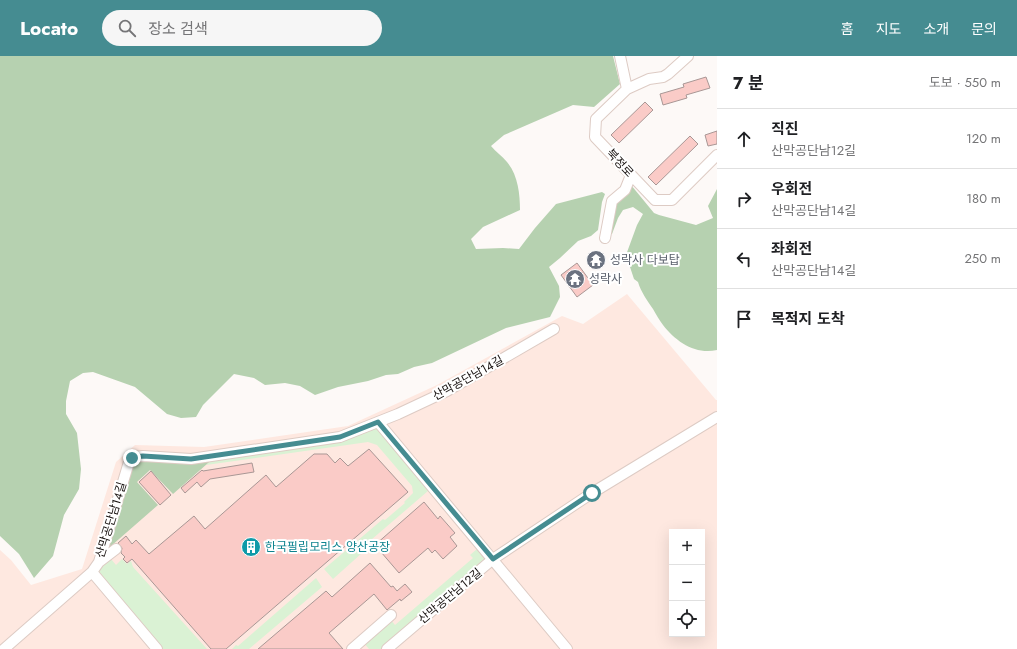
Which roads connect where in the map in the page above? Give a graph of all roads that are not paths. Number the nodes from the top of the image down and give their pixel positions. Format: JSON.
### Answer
{"nodes":[{"id":1,"x":620,"y":56,"type":"edge"},
{"id":2,"x":688,"y":56,"type":"edge"},
{"id":3,"x":627,"y":88,"type":"junction"},
{"id":4,"x":717,"y":156,"type":"edge"},
{"id":5,"x":631,"y":175,"type":"junction"},
{"id":6,"x":605,"y":238,"type":"dead end"},
{"id":7,"x":554,"y":329,"type":"dead end"},
{"id":8,"x":717,"y":417,"type":"edge"},
{"id":9,"x":378,"y":422,"type":"junction"},
{"id":10,"x":114,"y":554,"type":"dead end"},
{"id":11,"x":493,"y":559,"type":"junction"},
{"id":12,"x":99,"y":562,"type":"junction"},
{"id":13,"x":92,"y":572,"type":"junction"},
{"id":14,"x":391,"y":616,"type":"dead end"},
{"id":15,"x":356,"y":648,"type":"edge"},
{"id":16,"x":4,"y":649,"type":"edge"},
{"id":17,"x":158,"y":649,"type":"edge"},
{"id":18,"x":387,"y":649,"type":"edge"},
{"id":19,"x":567,"y":649,"type":"edge"}],
"edges":[{"from":1,"to":3,"type":"street"},
{"from":2,"to":3,"type":"street"},
{"from":3,"to":5,"type":"street","name":"북정로"},
{"from":4,"to":5,"type":"street","name":"북정로"},
{"from":5,"to":6,"type":"street"},
{"from":7,"to":9,"type":"street","name":"산막공단남14길"},
{"from":8,"to":11,"type":"street","name":"산막공단남12길"},
{"from":9,"to":11,"type":"street"},
{"from":9,"to":12,"type":"street","name":"산막공단남14길"},
{"from":10,"to":12,"type":"street"},
{"from":11,"to":18,"type":"street","name":"산막공단남12길"},
{"from":11,"to":19,"type":"street"},
{"from":12,"to":13,"type":"street","name":"산막공단남14길"},
{"from":13,"to":16,"type":"street","name":"산막공단남14길"},
{"from":13,"to":17,"type":"street"},
{"from":14,"to":15,"type":"street"}]}
